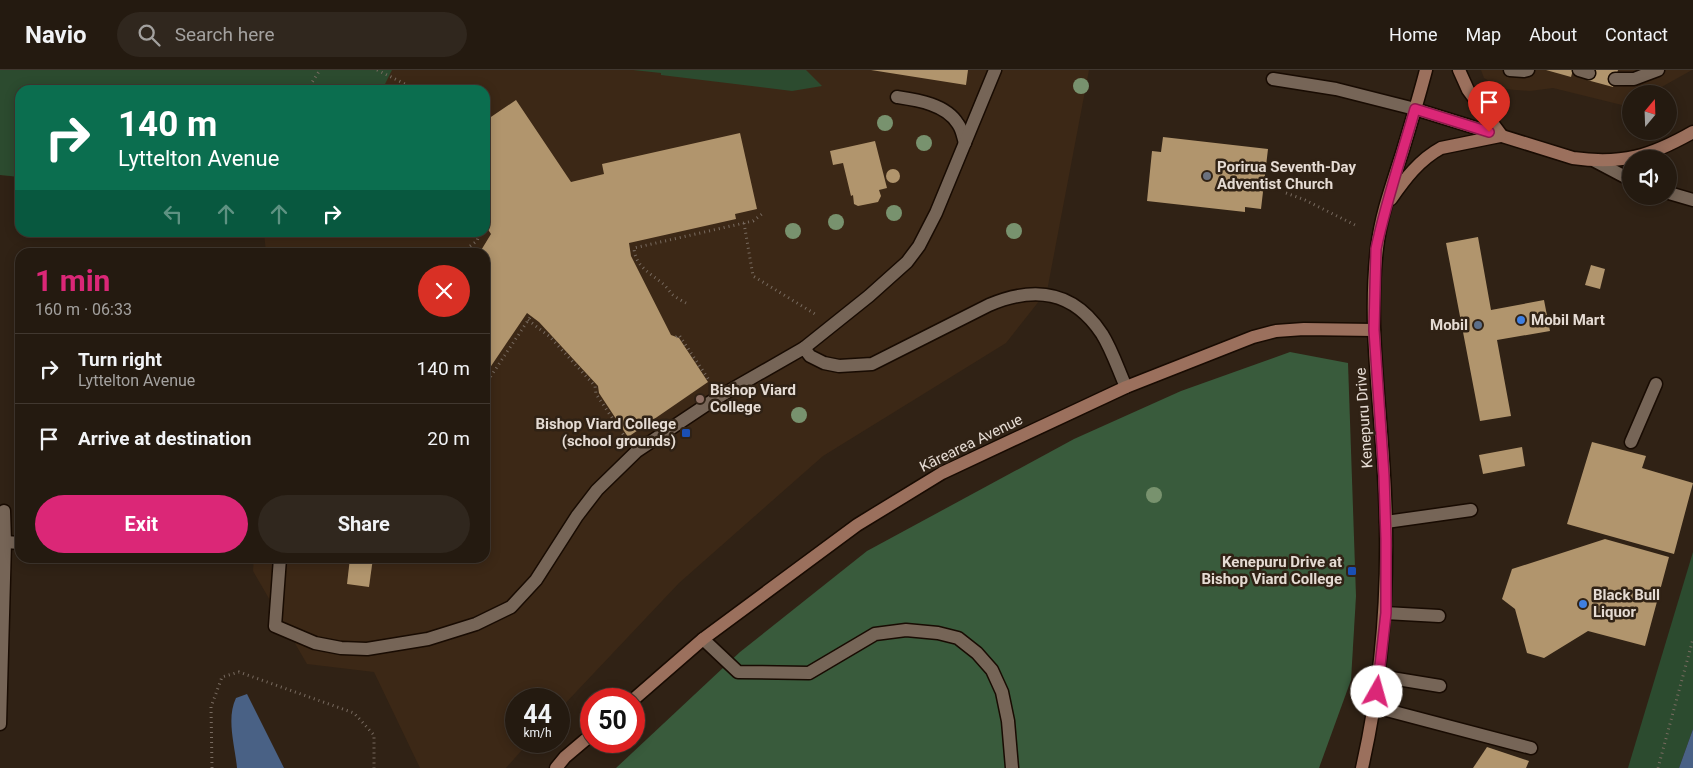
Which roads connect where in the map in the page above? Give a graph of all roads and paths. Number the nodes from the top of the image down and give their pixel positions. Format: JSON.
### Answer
{"nodes":[{"id":1,"x":320,"y":70,"type":"edge"},
{"id":2,"x":377,"y":70,"type":"edge"},
{"id":3,"x":995,"y":70,"type":"edge"},
{"id":4,"x":1426,"y":70,"type":"edge"},
{"id":5,"x":1459,"y":70,"type":"edge"},
{"id":6,"x":1510,"y":70,"type":"edge"},
{"id":7,"x":1528,"y":70,"type":"edge"},
{"id":8,"x":1655,"y":71,"type":"edge"},
{"id":9,"x":1274,"y":78,"type":"dead end"},
{"id":10,"x":1615,"y":79,"type":"dead end"},
{"id":11,"x":310,"y":85,"type":"edge"},
{"id":12,"x":407,"y":85,"type":"edge"},
{"id":13,"x":897,"y":97,"type":"dead end"},
{"id":14,"x":1415,"y":109,"type":"junction"},
{"id":15,"x":1693,"y":132,"type":"edge"},
{"id":16,"x":1502,"y":136,"type":"junction"},
{"id":17,"x":965,"y":143,"type":"junction"},
{"id":18,"x":1595,"y":161,"type":"junction"},
{"id":19,"x":1622,"y":175,"type":"edge"},
{"id":20,"x":1286,"y":193,"type":"dead end"},
{"id":21,"x":1677,"y":195,"type":"edge"},
{"id":22,"x":1693,"y":200,"type":"edge"},
{"id":23,"x":1385,"y":210,"type":"junction"},
{"id":24,"x":762,"y":214,"type":"dead end"},
{"id":25,"x":744,"y":223,"type":"junction"},
{"id":26,"x":1355,"y":225,"type":"dead end"},
{"id":27,"x":478,"y":237,"type":"edge"},
{"id":28,"x":467,"y":248,"type":"edge"},
{"id":29,"x":686,"y":303,"type":"dead end"},
{"id":30,"x":531,"y":316,"type":"dead end"},
{"id":31,"x":528,"y":320,"type":"junction"},
{"id":32,"x":832,"y":325,"type":"junction"},
{"id":33,"x":1374,"y":330,"type":"junction"},
{"id":34,"x":676,"y":338,"type":"dead end"},
{"id":35,"x":804,"y":348,"type":"junction"},
{"id":36,"x":490,"y":377,"type":"edge"},
{"id":37,"x":711,"y":383,"type":"dead end"},
{"id":38,"x":1656,"y":384,"type":"dead end"},
{"id":39,"x":1126,"y":387,"type":"junction"},
{"id":40,"x":627,"y":440,"type":"dead end"},
{"id":41,"x":1631,"y":442,"type":"dead end"},
{"id":42,"x":4,"y":510,"type":"dead end"},
{"id":43,"x":1471,"y":510,"type":"dead end"},
{"id":44,"x":1386,"y":522,"type":"junction"},
{"id":45,"x":5,"y":542,"type":"junction"},
{"id":46,"x":15,"y":543,"type":"edge"},
{"id":47,"x":280,"y":563,"type":"edge"},
{"id":48,"x":1386,"y":613,"type":"junction"},
{"id":49,"x":1439,"y":616,"type":"dead end"},
{"id":50,"x":703,"y":639,"type":"junction"},
{"id":51,"x":1693,"y":639,"type":"edge"},
{"id":52,"x":1379,"y":676,"type":"junction"},
{"id":53,"x":1440,"y":686,"type":"dead end"},
{"id":54,"x":0,"y":690,"type":"edge"},
{"id":55,"x":645,"y":690,"type":"edge"},
{"id":56,"x":1375,"y":707,"type":"junction"},
{"id":57,"x":0,"y":724,"type":"edge"},
{"id":58,"x":580,"y":744,"type":"edge"},
{"id":59,"x":1531,"y":748,"type":"dead end"},
{"id":60,"x":212,"y":768,"type":"edge"},
{"id":61,"x":374,"y":768,"type":"edge"},
{"id":62,"x":556,"y":768,"type":"edge"},
{"id":63,"x":1012,"y":768,"type":"edge"},
{"id":64,"x":1362,"y":768,"type":"edge"},
{"id":65,"x":1658,"y":768,"type":"edge"}],
"edges":[{"from":1,"to":11,"type":"path"},
{"from":2,"to":12,"type":"path"},
{"from":3,"to":17,"type":"street"},
{"from":4,"to":14,"type":"main road","name":"Kenepuru Drive"},
{"from":5,"to":16,"type":"main road"},
{"from":6,"to":7,"type":"street"},
{"from":8,"to":10,"type":"street"},
{"from":9,"to":14,"type":"street"},
{"from":13,"to":17,"type":"street"},
{"from":14,"to":16,"type":"main road"},
{"from":14,"to":23,"type":"main road","name":"Kenepuru Drive"},
{"from":15,"to":18,"type":"main road"},
{"from":16,"to":18,"type":"main road"},
{"from":16,"to":23,"type":"main road"},
{"from":17,"to":32,"type":"street"},
{"from":18,"to":19,"type":"street"},
{"from":20,"to":26,"type":"path"},
{"from":21,"to":22,"type":"street"},
{"from":23,"to":33,"type":"main road","name":"Kenepuru Drive"},
{"from":24,"to":25,"type":"path"},
{"from":25,"to":29,"type":"path"},
{"from":25,"to":32,"type":"path"},
{"from":27,"to":28,"type":"path"},
{"from":30,"to":31,"type":"path"},
{"from":31,"to":36,"type":"path"},
{"from":31,"to":40,"type":"path"},
{"from":32,"to":35,"type":"street"},
{"from":33,"to":39,"type":"main road","name":"Kārearea Avenue"},
{"from":33,"to":44,"type":"main road","name":"Kenepuru Drive"},
{"from":34,"to":37,"type":"path"},
{"from":35,"to":39,"type":"street"},
{"from":35,"to":47,"type":"street"},
{"from":38,"to":41,"type":"street"},
{"from":39,"to":50,"type":"main road","name":"Kārearea Avenue"},
{"from":42,"to":45,"type":"street"},
{"from":43,"to":44,"type":"street"},
{"from":44,"to":48,"type":"main road","name":"Kenepuru Drive"},
{"from":45,"to":46,"type":"street"},
{"from":45,"to":54,"type":"street"},
{"from":48,"to":49,"type":"street"},
{"from":48,"to":52,"type":"main road","name":"Kenepuru Drive"},
{"from":50,"to":55,"type":"main road","name":"Kārearea Avenue"},
{"from":50,"to":63,"type":"street"},
{"from":51,"to":65,"type":"path"},
{"from":52,"to":53,"type":"street"},
{"from":52,"to":56,"type":"main road","name":"Kenepuru Drive"},
{"from":54,"to":57,"type":"street"},
{"from":56,"to":59,"type":"street"},
{"from":56,"to":64,"type":"main road","name":"Kenepuru Drive"},
{"from":58,"to":62,"type":"main road"},
{"from":60,"to":61,"type":"path"}]}
